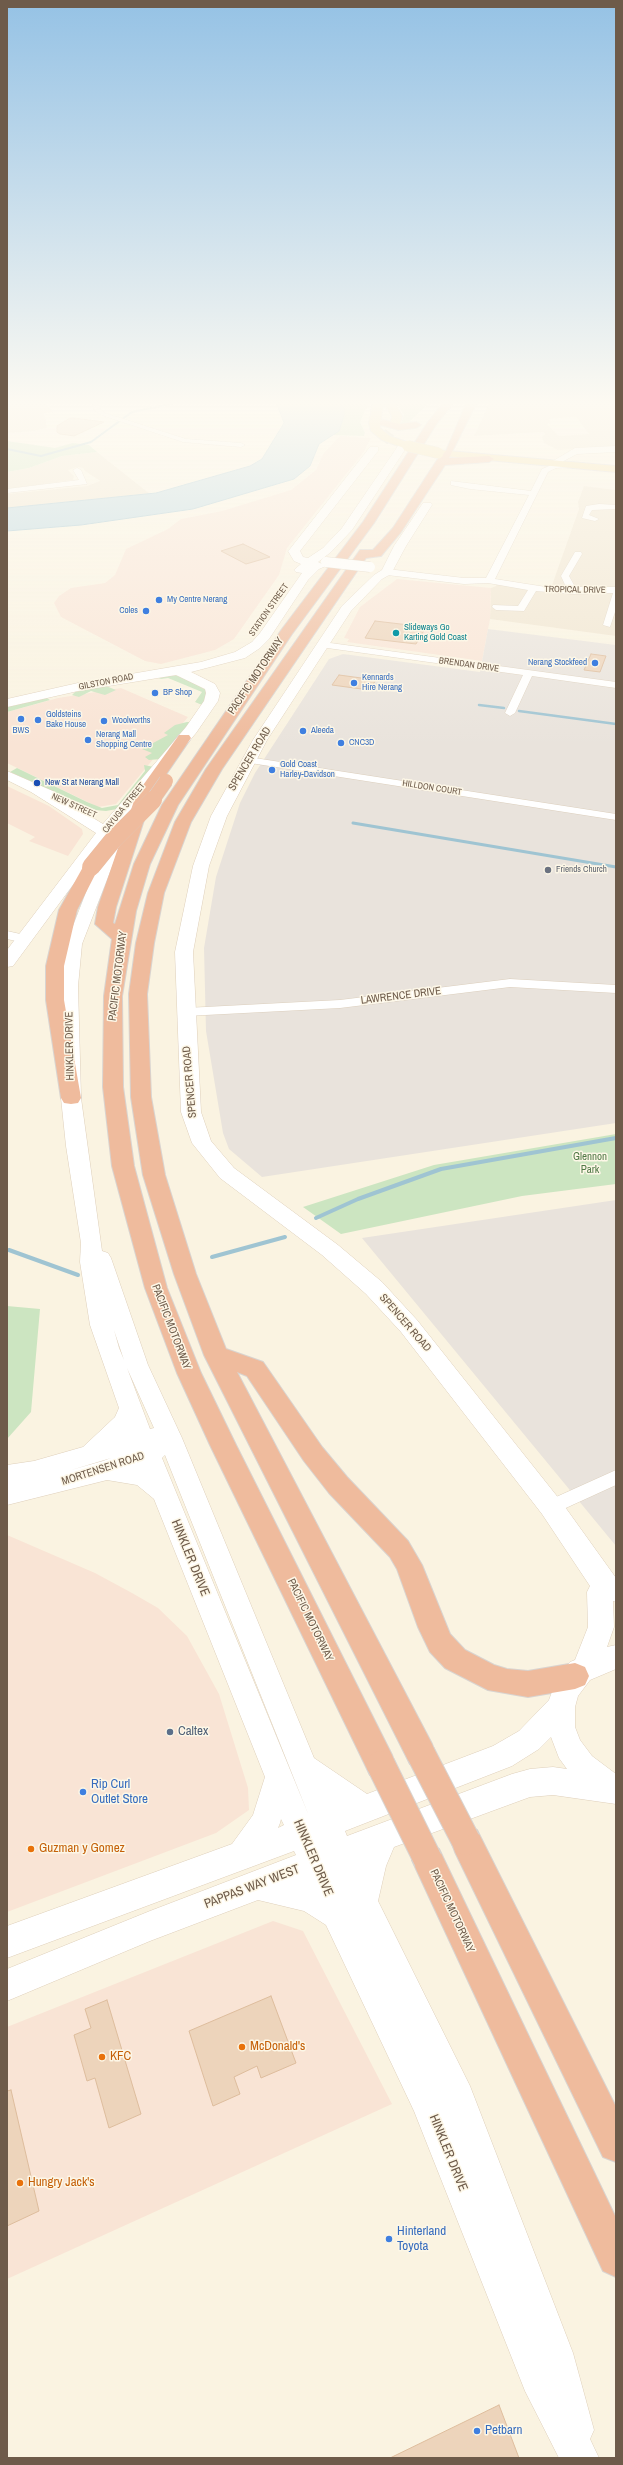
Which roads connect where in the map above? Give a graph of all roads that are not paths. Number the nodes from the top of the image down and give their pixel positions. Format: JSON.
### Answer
{"nodes":[{"id":1,"x":336,"y":517,"type":"edge"},
{"id":2,"x":356,"y":517,"type":"edge"},
{"id":3,"x":372,"y":517,"type":"edge"},
{"id":4,"x":406,"y":517,"type":"edge"},
{"id":5,"x":419,"y":517,"type":"edge"},
{"id":6,"x":521,"y":517,"type":"edge"},
{"id":7,"x":588,"y":517,"type":"edge"},
{"id":8,"x":595,"y":519,"type":"dead end"},
{"id":9,"x":578,"y":554,"type":"dead end"},
{"id":10,"x":369,"y":558,"type":"junction"},
{"id":11,"x":312,"y":560,"type":"junction"},
{"id":12,"x":387,"y":572,"type":"junction"},
{"id":13,"x":288,"y":573,"type":"dead end"},
{"id":14,"x":488,"y":580,"type":"junction"},
{"id":15,"x":533,"y":589,"type":"junction"},
{"id":16,"x":616,"y":590,"type":"edge"},
{"id":17,"x":572,"y":591,"type":"junction"},
{"id":18,"x":616,"y":594,"type":"edge"},
{"id":19,"x":496,"y":607,"type":"dead end"},
{"id":20,"x":607,"y":625,"type":"dead end"},
{"id":21,"x":322,"y":645,"type":"junction"},
{"id":22,"x":166,"y":663,"type":"junction"},
{"id":23,"x":529,"y":673,"type":"junction"},
{"id":24,"x":109,"y":682,"type":"junction"},
{"id":25,"x":616,"y":685,"type":"edge"},
{"id":26,"x":248,"y":689,"type":"junction"},
{"id":27,"x":7,"y":704,"type":"edge"},
{"id":28,"x":510,"y":713,"type":"dead end"},
{"id":29,"x":184,"y":738,"type":"junction"},
{"id":30,"x":248,"y":760,"type":"junction"},
{"id":31,"x":7,"y":775,"type":"edge"},
{"id":32,"x":37,"y":790,"type":"junction"},
{"id":33,"x":123,"y":809,"type":"junction"},
{"id":34,"x":94,"y":814,"type":"junction"},
{"id":35,"x":616,"y":817,"type":"edge"},
{"id":36,"x":108,"y":827,"type":"junction"},
{"id":37,"x":7,"y":935,"type":"edge"},
{"id":38,"x":121,"y":938,"type":"junction"},
{"id":39,"x":25,"y":939,"type":"junction"},
{"id":40,"x":7,"y":962,"type":"edge"},
{"id":41,"x":616,"y":989,"type":"edge"},
{"id":42,"x":186,"y":1012,"type":"junction"},
{"id":43,"x":72,"y":1098,"type":"junction"},
{"id":44,"x":92,"y":1243,"type":"junction"},
{"id":45,"x":216,"y":1355,"type":"junction"},
{"id":46,"x":130,"y":1408,"type":"junction"},
{"id":47,"x":170,"y":1438,"type":"junction"},
{"id":48,"x":145,"y":1446,"type":"junction"},
{"id":49,"x":96,"y":1463,"type":"junction"},
{"id":50,"x":7,"y":1475,"type":"edge"},
{"id":51,"x":616,"y":1476,"type":"edge"},
{"id":52,"x":164,"y":1494,"type":"junction"},
{"id":53,"x":7,"y":1495,"type":"edge"},
{"id":54,"x":551,"y":1507,"type":"junction"},
{"id":55,"x":610,"y":1588,"type":"edge"},
{"id":56,"x":247,"y":1627,"type":"junction"},
{"id":57,"x":616,"y":1657,"type":"edge"},
{"id":58,"x":233,"y":1664,"type":"junction"},
{"id":59,"x":580,"y":1672,"type":"junction"},
{"id":60,"x":561,"y":1707,"type":"junction"},
{"id":61,"x":292,"y":1772,"type":"junction"},
{"id":62,"x":616,"y":1789,"type":"edge"},
{"id":63,"x":364,"y":1808,"type":"junction"},
{"id":64,"x":314,"y":1827,"type":"junction"},
{"id":65,"x":384,"y":1836,"type":"junction"},
{"id":66,"x":241,"y":1857,"type":"junction"},
{"id":67,"x":327,"y":1858,"type":"junction"},
{"id":68,"x":258,"y":1885,"type":"junction"},
{"id":69,"x":350,"y":1908,"type":"junction"},
{"id":70,"x":7,"y":1942,"type":"edge"},
{"id":71,"x":7,"y":1985,"type":"edge"},
{"id":72,"x":616,"y":2144,"type":"edge"},
{"id":73,"x":616,"y":2258,"type":"edge"},
{"id":74,"x":581,"y":2458,"type":"edge"}],
"edges":[{"from":1,"to":11,"type":"street","name":"STATION STREET"},
{"from":2,"to":11,"type":"street"},
{"from":3,"to":26,"type":"highway","name":"PACIFIC MOTORWAY"},
{"from":4,"to":10,"type":"highway"},
{"from":5,"to":12,"type":"street"},
{"from":6,"to":14,"type":"street"},
{"from":7,"to":8,"type":"street"},
{"from":9,"to":17,"type":"street"},
{"from":10,"to":11,"type":"street"},
{"from":10,"to":12,"type":"street"},
{"from":10,"to":45,"type":"highway","name":"PACIFIC MOTORWAY"},
{"from":11,"to":13,"type":"street"},
{"from":11,"to":22,"type":"street","name":"STATION STREET"},
{"from":11,"to":22,"type":"street","name":"STATION STREET"},
{"from":12,"to":14,"type":"street","name":"TROPICAL DRIVE"},
{"from":12,"to":21,"type":"street","name":"SPENCER ROAD"},
{"from":14,"to":15,"type":"street","name":"TROPICAL DRIVE"},
{"from":15,"to":17,"type":"street","name":"TROPICAL DRIVE"},
{"from":15,"to":19,"type":"street"},
{"from":16,"to":17,"type":"street","name":"TROPICAL DRIVE"},
{"from":18,"to":20,"type":"street"},
{"from":21,"to":23,"type":"street","name":"BRENDAN DRIVE"},
{"from":21,"to":30,"type":"street","name":"SPENCER ROAD"},
{"from":22,"to":24,"type":"street","name":"GILSTON ROAD"},
{"from":22,"to":24,"type":"street"},
{"from":22,"to":29,"type":"street","name":"CAYUGA STREET"},
{"from":23,"to":25,"type":"street","name":"BRENDAN DRIVE"},
{"from":23,"to":28,"type":"street"},
{"from":24,"to":27,"type":"street","name":"GILSTON ROAD"},
{"from":26,"to":38,"type":"highway","name":"PACIFIC MOTORWAY"},
{"from":26,"to":43,"type":"highway","bridge":true},
{"from":29,"to":33,"type":"street","name":"CAYUGA STREET"},
{"from":29,"to":38,"type":"highway"},
{"from":30,"to":35,"type":"street","name":"HILLDON COURT"},
{"from":30,"to":42,"type":"street","name":"SPENCER ROAD"},
{"from":31,"to":32,"type":"street","name":"NEW STREET"},
{"from":32,"to":34,"type":"street","name":"NEW STREET"},
{"from":32,"to":36,"type":"street","name":"NEW STREET"},
{"from":33,"to":34,"type":"street"},
{"from":33,"to":36,"type":"street","name":"CAYUGA STREET"},
{"from":34,"to":36,"type":"street","name":"NEW STREET"},
{"from":36,"to":39,"type":"street","name":"CAYUGA STREET"},
{"from":36,"to":43,"type":"street","name":"HINKLER DRIVE"},
{"from":37,"to":39,"type":"street"},
{"from":38,"to":73,"type":"highway","name":"PACIFIC MOTORWAY","bridge":true},
{"from":39,"to":40,"type":"street","name":"CAYUGA STREET"},
{"from":41,"to":42,"type":"street","name":"LAWRENCE DRIVE"},
{"from":42,"to":54,"type":"street","name":"SPENCER ROAD"},
{"from":43,"to":44,"type":"street","name":"HINKLER DRIVE"},
{"from":44,"to":46,"type":"street","name":"HINKLER DRIVE"},
{"from":44,"to":47,"type":"street","name":"HINKLER DRIVE"},
{"from":45,"to":59,"type":"highway"},
{"from":45,"to":72,"type":"highway","name":"PACIFIC MOTORWAY","bridge":true},
{"from":46,"to":48,"type":"street","name":"HINKLER DRIVE"},
{"from":46,"to":49,"type":"street"},
{"from":47,"to":48,"type":"street","name":"MORTENSEN ROAD"},
{"from":47,"to":56,"type":"street","name":"HINKLER DRIVE"},
{"from":48,"to":49,"type":"street","name":"MORTENSEN ROAD"},
{"from":48,"to":52,"type":"street","name":"HINKLER DRIVE"},
{"from":49,"to":50,"type":"street","name":"MORTENSEN ROAD"},
{"from":49,"to":52,"type":"street"},
{"from":49,"to":53,"type":"street","name":"MORTENSEN ROAD"},
{"from":51,"to":54,"type":"street"},
{"from":52,"to":58,"type":"street","name":"HINKLER DRIVE"},
{"from":54,"to":55,"type":"street","name":"SPENCER ROAD"},
{"from":55,"to":59,"type":"street","name":"SPENCER ROAD"},
{"from":56,"to":58,"type":"street"},
{"from":56,"to":61,"type":"street","name":"HINKLER DRIVE"},
{"from":57,"to":59,"type":"street"},
{"from":58,"to":61,"type":"street","name":"HINKLER DRIVE"},
{"from":59,"to":60,"type":"street","name":"SPENCER ROAD"},
{"from":60,"to":62,"type":"street"},
{"from":60,"to":63,"type":"street"},
{"from":61,"to":63,"type":"street"},
{"from":61,"to":64,"type":"street","name":"HINKLER DRIVE"},
{"from":61,"to":66,"type":"street"},
{"from":62,"to":65,"type":"street","name":"PAPPAS WAY WEST"},
{"from":63,"to":64,"type":"street"},
{"from":64,"to":66,"type":"street"},
{"from":64,"to":67,"type":"street","name":"HINKLER DRIVE"},
{"from":65,"to":67,"type":"street","name":"PAPPAS WAY WEST"},
{"from":65,"to":69,"type":"street"},
{"from":66,"to":70,"type":"street"},
{"from":67,"to":68,"type":"street","name":"PAPPAS WAY WEST"},
{"from":67,"to":69,"type":"street","name":"HINKLER DRIVE"},
{"from":68,"to":69,"type":"street"},
{"from":68,"to":71,"type":"street","name":"PAPPAS WAY WEST"},
{"from":69,"to":74,"type":"street","name":"HINKLER DRIVE"}]}
